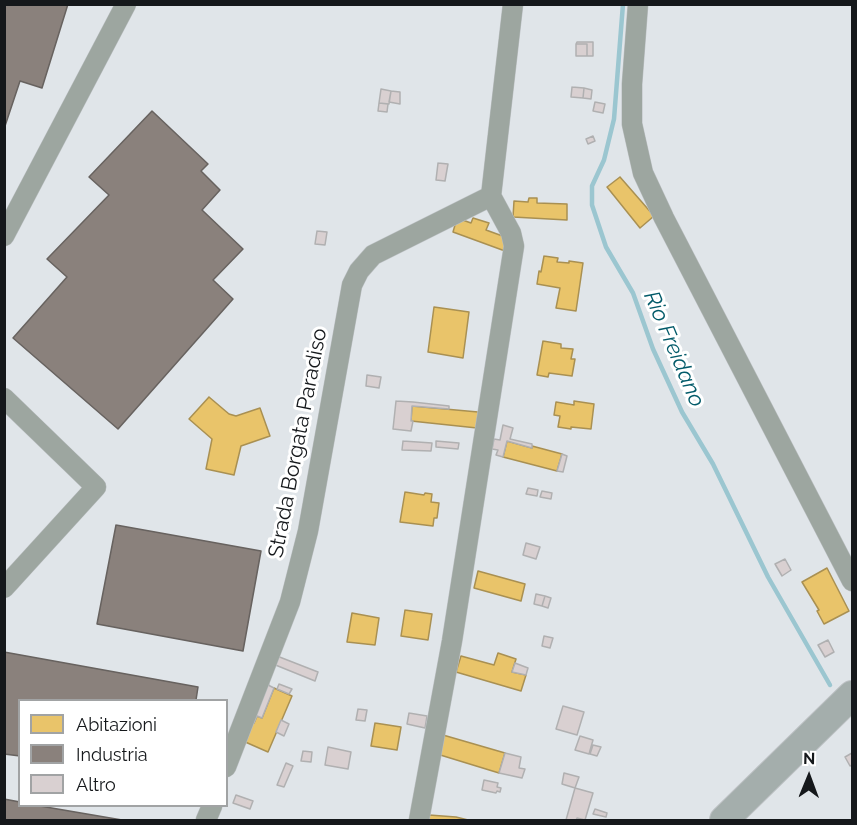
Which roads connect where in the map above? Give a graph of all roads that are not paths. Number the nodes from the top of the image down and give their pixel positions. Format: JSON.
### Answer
{"nodes":[{"id":1,"x":126,"y":4,"type":"edge"},
{"id":2,"x":513,"y":4,"type":"edge"},
{"id":3,"x":638,"y":4,"type":"edge"},
{"id":4,"x":491,"y":196,"type":"junction"},
{"id":5,"x":4,"y":236,"type":"edge"},
{"id":6,"x":4,"y":398,"type":"edge"},
{"id":7,"x":852,"y":581,"type":"edge"},
{"id":8,"x":4,"y":588,"type":"edge"},
{"id":9,"x":852,"y":695,"type":"edge"},
{"id":10,"x":852,"y":722,"type":"edge"},
{"id":11,"x":228,"y":762,"type":"edge"},
{"id":12,"x":419,"y":820,"type":"edge"},
{"id":13,"x":724,"y":820,"type":"edge"},
{"id":14,"x":751,"y":820,"type":"edge"}],
"edges":[{"from":1,"to":5,"type":"street"},
{"from":2,"to":4,"type":"street"},
{"from":3,"to":7,"type":"street"},
{"from":4,"to":11,"type":"street","name":"Strada Borgata Paradiso"},
{"from":4,"to":12,"type":"street"},
{"from":6,"to":8,"type":"street"},
{"from":9,"to":13,"type":"highway"},
{"from":10,"to":14,"type":"highway"}]}
